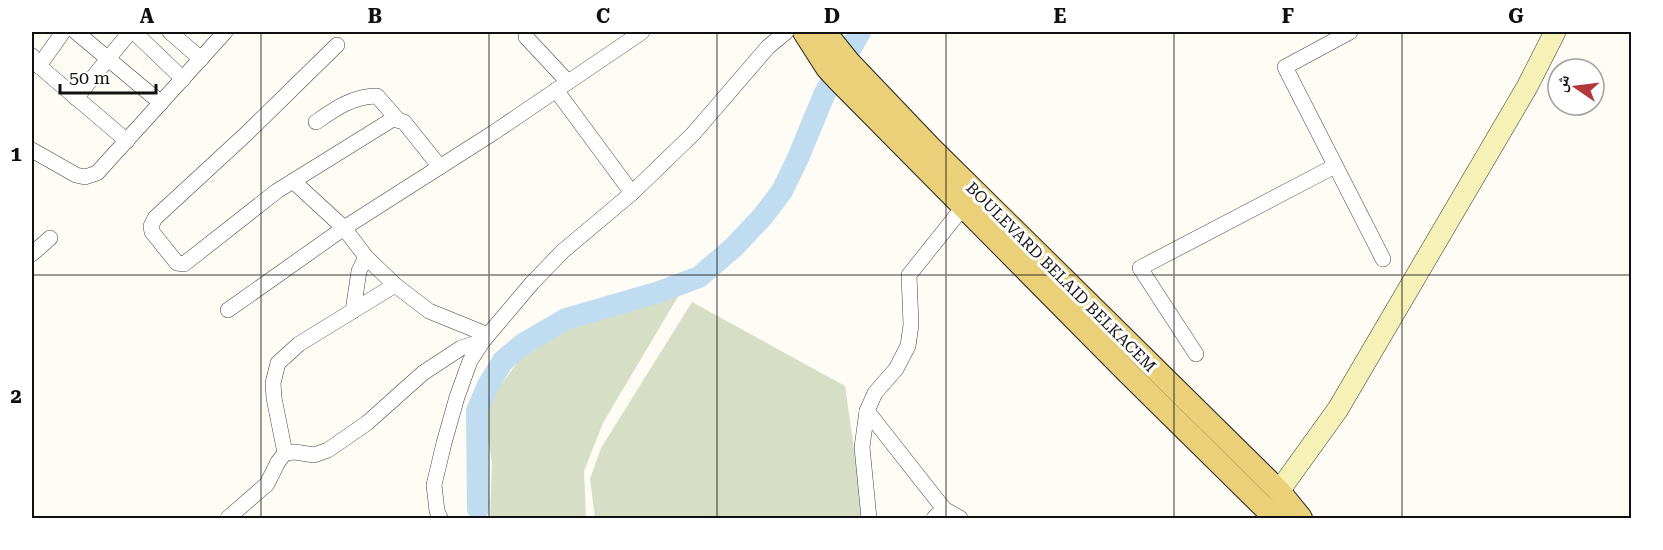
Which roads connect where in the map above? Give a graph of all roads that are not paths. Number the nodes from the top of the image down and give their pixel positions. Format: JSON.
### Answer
{"nodes":[{"id":1,"x":63,"y":32,"type":"edge"},
{"id":2,"x":76,"y":32,"type":"edge"},
{"id":3,"x":132,"y":32,"type":"edge"},
{"id":4,"x":170,"y":32,"type":"edge"},
{"id":5,"x":225,"y":32,"type":"edge"},
{"id":6,"x":642,"y":32,"type":"edge"},
{"id":7,"x":786,"y":32,"type":"edge"},
{"id":8,"x":804,"y":32,"type":"edge"},
{"id":9,"x":1350,"y":32,"type":"edge"},
{"id":10,"x":1555,"y":32,"type":"edge"},
{"id":11,"x":526,"y":37,"type":"dead end"},
{"id":12,"x":829,"y":37,"type":"edge"},
{"id":13,"x":338,"y":45,"type":"dead end"},
{"id":14,"x":108,"y":58,"type":"junction"},
{"id":15,"x":201,"y":59,"type":"junction"},
{"id":16,"x":35,"y":61,"type":"edge"},
{"id":17,"x":838,"y":70,"type":"junction"},
{"id":18,"x":183,"y":79,"type":"junction"},
{"id":19,"x":562,"y":86,"type":"junction"},
{"id":20,"x":76,"y":98,"type":"junction"},
{"id":21,"x":161,"y":103,"type":"junction"},
{"id":22,"x":398,"y":120,"type":"junction"},
{"id":23,"x":316,"y":122,"type":"dead end"},
{"id":24,"x":127,"y":141,"type":"junction"},
{"id":25,"x":32,"y":150,"type":"edge"},
{"id":26,"x":1335,"y":166,"type":"junction"},
{"id":27,"x":440,"y":167,"type":"junction"},
{"id":28,"x":292,"y":181,"type":"junction"},
{"id":29,"x":632,"y":194,"type":"junction"},
{"id":30,"x":969,"y":199,"type":"junction"},
{"id":31,"x":344,"y":228,"type":"junction"},
{"id":32,"x":50,"y":238,"type":"dead end"},
{"id":33,"x":32,"y":254,"type":"edge"},
{"id":34,"x":366,"y":256,"type":"junction"},
{"id":35,"x":1383,"y":259,"type":"dead end"},
{"id":36,"x":395,"y":285,"type":"junction"},
{"id":37,"x":228,"y":310,"type":"dead end"},
{"id":38,"x":353,"y":311,"type":"junction"},
{"id":39,"x":485,"y":338,"type":"junction"},
{"id":40,"x":1196,"y":354,"type":"dead end"},
{"id":41,"x":867,"y":411,"type":"junction"},
{"id":42,"x":285,"y":453,"type":"junction"},
{"id":43,"x":1278,"y":491,"type":"junction"},
{"id":44,"x":939,"y":514,"type":"edge"},
{"id":45,"x":228,"y":519,"type":"edge"},
{"id":46,"x":440,"y":519,"type":"edge"},
{"id":47,"x":869,"y":519,"type":"edge"},
{"id":48,"x":960,"y":519,"type":"edge"},
{"id":49,"x":1275,"y":519,"type":"edge"},
{"id":50,"x":1301,"y":519,"type":"edge"}],
"edges":[{"from":1,"to":16,"type":"street"},
{"from":2,"to":14,"type":"street"},
{"from":3,"to":14,"type":"street"},
{"from":3,"to":18,"type":"street"},
{"from":4,"to":15,"type":"street"},
{"from":5,"to":15,"type":"street"},
{"from":6,"to":19,"type":"street"},
{"from":7,"to":29,"type":"street"},
{"from":8,"to":17,"type":"main road","name":"BOULEVARD BELAID BELKACEM"},
{"from":9,"to":26,"type":"street"},
{"from":10,"to":43,"type":"street"},
{"from":11,"to":19,"type":"street"},
{"from":12,"to":17,"type":"main road","name":"BOULEVARD BELAID BELKACEM"},
{"from":13,"to":28,"type":"street"},
{"from":14,"to":20,"type":"street"},
{"from":14,"to":21,"type":"street"},
{"from":15,"to":18,"type":"street"},
{"from":16,"to":20,"type":"street"},
{"from":17,"to":30,"type":"main road","name":"BOULEVARD BELAID BELKACEM"},
{"from":18,"to":21,"type":"street"},
{"from":19,"to":27,"type":"street"},
{"from":19,"to":29,"type":"street"},
{"from":20,"to":24,"type":"street"},
{"from":21,"to":24,"type":"street"},
{"from":22,"to":23,"type":"street"},
{"from":22,"to":27,"type":"street"},
{"from":22,"to":28,"type":"street"},
{"from":24,"to":25,"type":"street"},
{"from":26,"to":35,"type":"street"},
{"from":26,"to":40,"type":"street"},
{"from":27,"to":31,"type":"street"},
{"from":28,"to":31,"type":"street"},
{"from":29,"to":39,"type":"street"},
{"from":30,"to":41,"type":"street"},
{"from":30,"to":43,"type":"main road","name":"BOULEVARD BELAID BELKACEM"},
{"from":30,"to":49,"type":"main road","name":"BOULEVARD BELAID BELKACEM"},
{"from":31,"to":34,"type":"street"},
{"from":31,"to":37,"type":"street"},
{"from":32,"to":33,"type":"street"},
{"from":34,"to":36,"type":"street"},
{"from":34,"to":38,"type":"street"},
{"from":36,"to":38,"type":"street"},
{"from":36,"to":39,"type":"street"},
{"from":38,"to":42,"type":"street"},
{"from":39,"to":42,"type":"street"},
{"from":39,"to":46,"type":"street"},
{"from":41,"to":44,"type":"street"},
{"from":41,"to":47,"type":"street"},
{"from":42,"to":45,"type":"street"},
{"from":43,"to":50,"type":"main road","name":"BOULEVARD BELAID BELKACEM"},
{"from":44,"to":48,"type":"street"}]}
